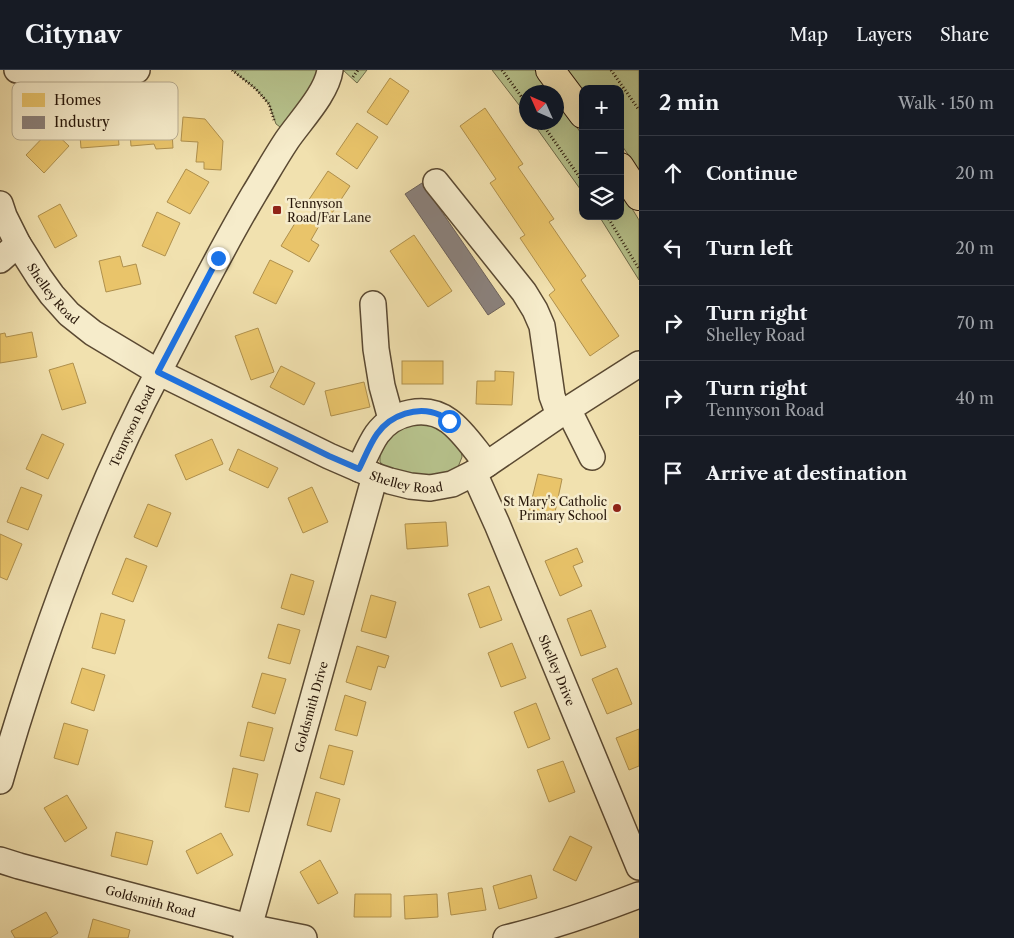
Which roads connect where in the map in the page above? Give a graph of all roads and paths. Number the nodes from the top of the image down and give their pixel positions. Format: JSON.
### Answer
{"nodes":[{"id":1,"x":17,"y":70,"type":"edge"},
{"id":2,"x":137,"y":70,"type":"edge"},
{"id":3,"x":232,"y":70,"type":"edge"},
{"id":4,"x":330,"y":70,"type":"edge"},
{"id":5,"x":502,"y":70,"type":"edge"},
{"id":6,"x":550,"y":70,"type":"edge"},
{"id":7,"x":611,"y":70,"type":"edge"},
{"id":8,"x":519,"y":93,"type":"edge"},
{"id":9,"x":579,"y":109,"type":"edge"},
{"id":10,"x":639,"y":110,"type":"edge"},
{"id":11,"x":547,"y":130,"type":"edge"},
{"id":12,"x":291,"y":134,"type":"junction"},
{"id":13,"x":624,"y":173,"type":"edge"},
{"id":14,"x":579,"y":176,"type":"edge"},
{"id":15,"x":436,"y":182,"type":"dead end"},
{"id":16,"x":639,"y":196,"type":"edge"},
{"id":17,"x":0,"y":204,"type":"edge"},
{"id":18,"x":609,"y":220,"type":"edge"},
{"id":19,"x":9,"y":252,"type":"edge"},
{"id":20,"x":639,"y":269,"type":"edge"},
{"id":21,"x":373,"y":304,"type":"dead end"},
{"id":22,"x":639,"y":364,"type":"edge"},
{"id":23,"x":158,"y":372,"type":"junction"},
{"id":24,"x":563,"y":412,"type":"junction"},
{"id":25,"x":391,"y":419,"type":"junction"},
{"id":26,"x":592,"y":457,"type":"dead end"},
{"id":27,"x":481,"y":469,"type":"junction"},
{"id":28,"x":367,"y":472,"type":"junction"},
{"id":29,"x":0,"y":781,"type":"edge"},
{"id":30,"x":0,"y":860,"type":"edge"},
{"id":31,"x":639,"y":867,"type":"edge"},
{"id":32,"x":639,"y":895,"type":"edge"},
{"id":33,"x":247,"y":933,"type":"edge"},
{"id":34,"x":304,"y":938,"type":"edge"},
{"id":35,"x":506,"y":938,"type":"edge"}],
"edges":[{"from":1,"to":2,"type":"street"},
{"from":3,"to":12,"type":"path"},
{"from":4,"to":12,"type":"street","name":"Tennyson Road"},
{"from":5,"to":8,"type":"path"},
{"from":6,"to":9,"type":"main road"},
{"from":7,"to":10,"type":"path"},
{"from":11,"to":14,"type":"path"},
{"from":12,"to":23,"type":"street","name":"Tennyson Road"},
{"from":13,"to":16,"type":"main road"},
{"from":15,"to":24,"type":"street"},
{"from":17,"to":19,"type":"street","name":"Shelley Road"},
{"from":18,"to":20,"type":"path"},
{"from":19,"to":23,"type":"street","name":"Shelley Road"},
{"from":21,"to":25,"type":"street"},
{"from":22,"to":24,"type":"street","name":"Shelley Road"},
{"from":23,"to":28,"type":"street","name":"Shelley Road"},
{"from":23,"to":29,"type":"street","name":"Tennyson Road"},
{"from":24,"to":26,"type":"street"},
{"from":24,"to":27,"type":"street","name":"Shelley Road"},
{"from":25,"to":27,"type":"street"},
{"from":25,"to":28,"type":"street"},
{"from":27,"to":28,"type":"street","name":"Shelley Road"},
{"from":27,"to":31,"type":"street","name":"Shelley Drive"},
{"from":28,"to":33,"type":"street","name":"Goldsmith Drive"},
{"from":30,"to":33,"type":"street","name":"Goldsmith Road"},
{"from":32,"to":35,"type":"street"},
{"from":33,"to":34,"type":"street","name":"Goldsmith Road"}]}
